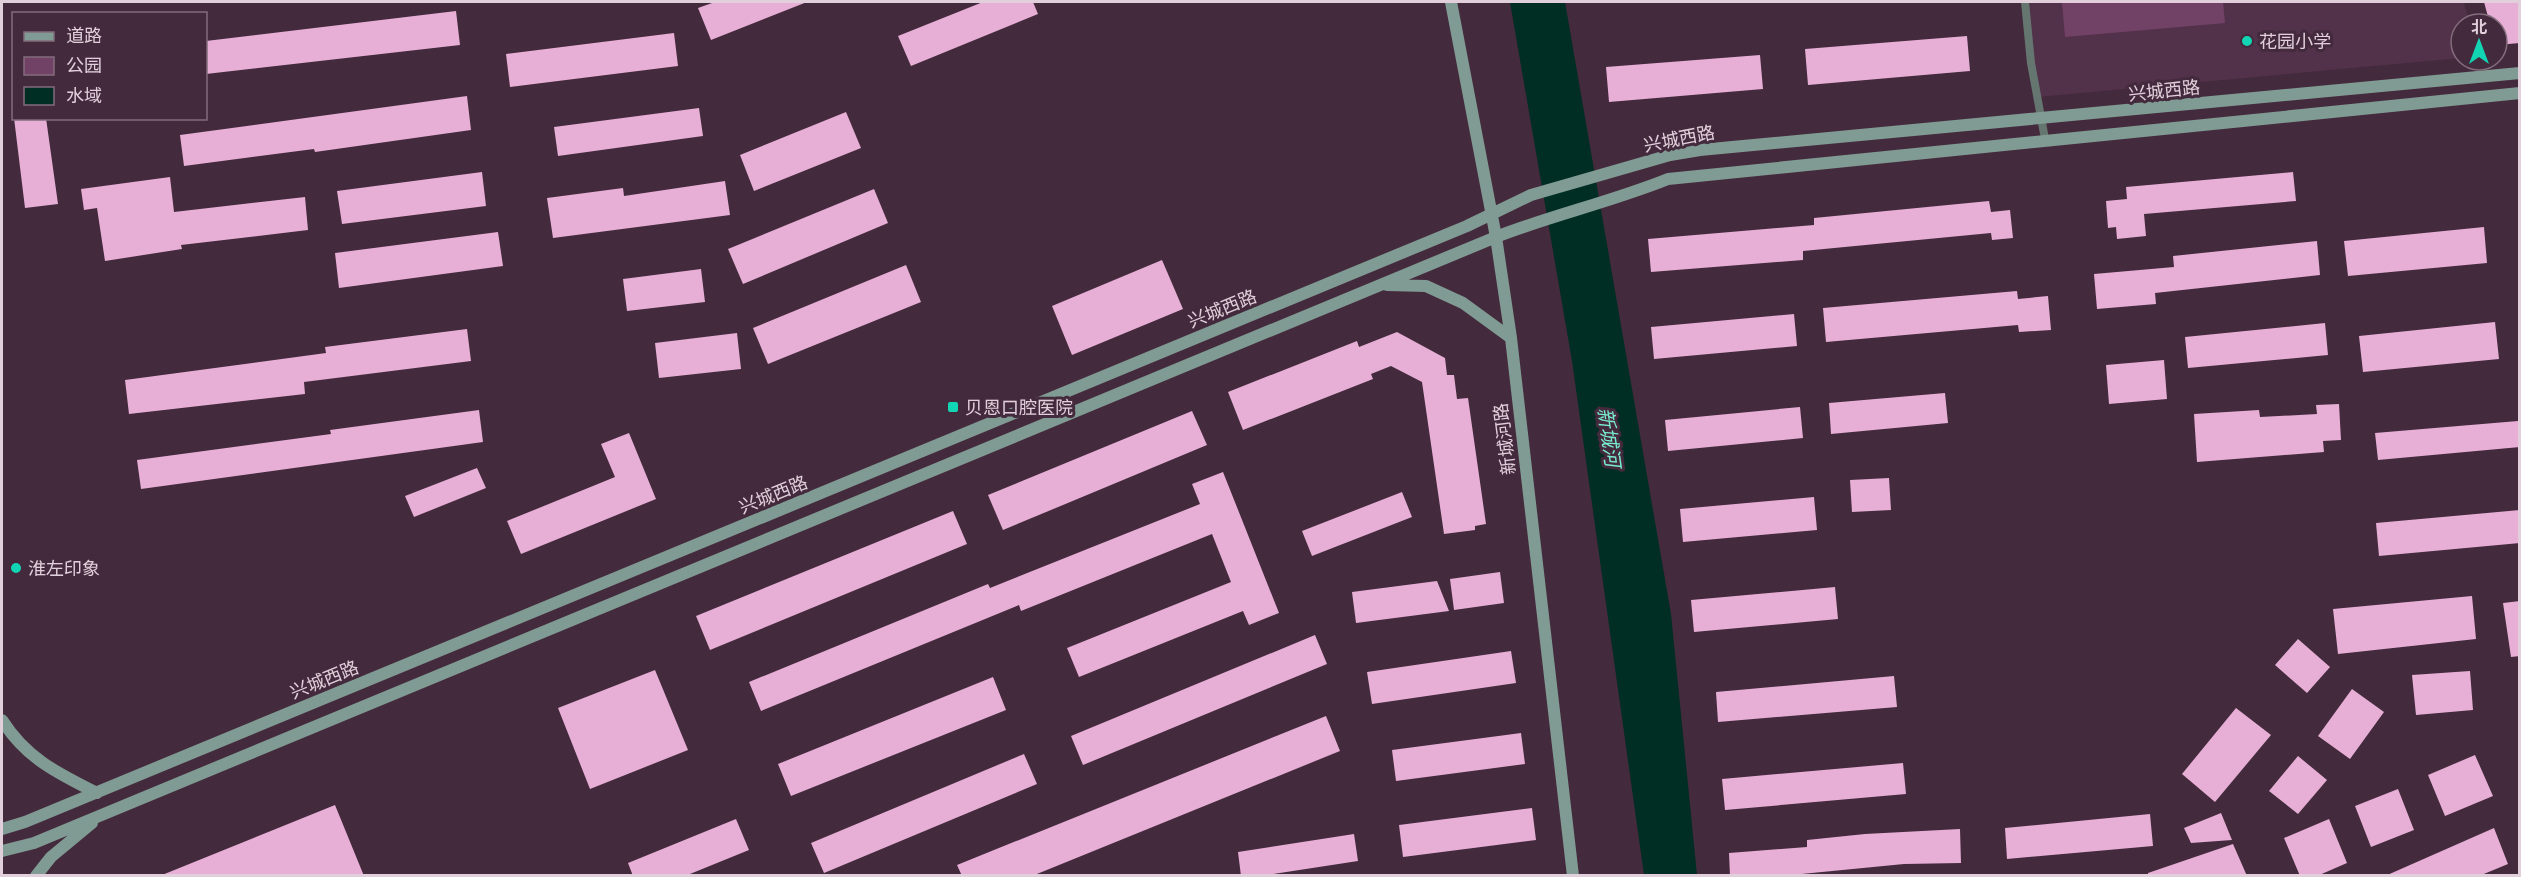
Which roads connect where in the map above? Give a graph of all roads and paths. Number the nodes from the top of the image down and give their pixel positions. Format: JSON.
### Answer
{"nodes":[{"id":1,"x":1451,"y":2,"type":"edge"},
{"id":2,"x":2025,"y":2,"type":"edge"},
{"id":3,"x":2520,"y":73,"type":"edge"},
{"id":4,"x":2520,"y":93,"type":"edge"},
{"id":5,"x":2042,"y":120,"type":"junction"},
{"id":6,"x":2045,"y":139,"type":"junction"},
{"id":7,"x":1492,"y":214,"type":"junction"},
{"id":8,"x":1496,"y":237,"type":"junction"},
{"id":9,"x":1380,"y":285,"type":"junction"},
{"id":10,"x":1511,"y":338,"type":"junction"},
{"id":11,"x":2,"y":720,"type":"edge"},
{"id":12,"x":97,"y":793,"type":"junction"},
{"id":13,"x":101,"y":815,"type":"junction"},
{"id":14,"x":2,"y":829,"type":"edge"},
{"id":15,"x":2,"y":851,"type":"edge"},
{"id":16,"x":36,"y":876,"type":"edge"},
{"id":17,"x":1573,"y":876,"type":"edge"}],
"edges":[{"from":1,"to":7,"type":"street","name":"新城河路"},
{"from":2,"to":5,"type":"lane"},
{"from":3,"to":5,"type":"street","name":"兴城西路"},
{"from":4,"to":6,"type":"street","name":"兴城西路"},
{"from":5,"to":6,"type":"lane"},
{"from":5,"to":7,"type":"street","name":"兴城西路"},
{"from":6,"to":8,"type":"street","name":"兴城西路"},
{"from":7,"to":8,"type":"street","name":"新城河路"},
{"from":7,"to":12,"type":"street","name":"兴城西路"},
{"from":8,"to":9,"type":"street","name":"兴城西路"},
{"from":8,"to":10,"type":"street","name":"新城河路"},
{"from":9,"to":10,"type":"street"},
{"from":9,"to":13,"type":"street","name":"兴城西路"},
{"from":10,"to":17,"type":"street","name":"新城河路"},
{"from":11,"to":12,"type":"street"},
{"from":12,"to":14,"type":"street","name":"兴城西路"},
{"from":13,"to":15,"type":"street","name":"兴城西路"},
{"from":13,"to":16,"type":"street"}]}
